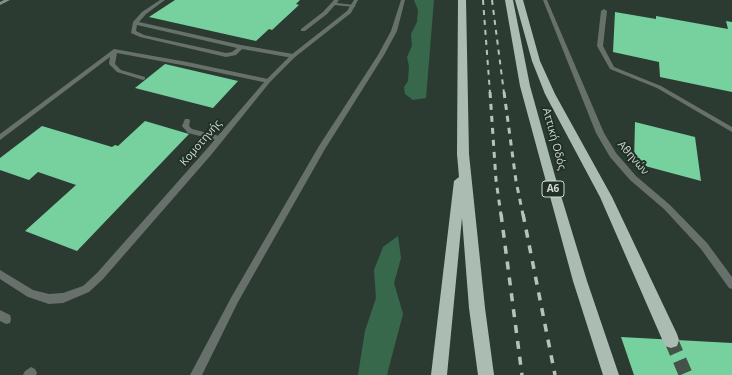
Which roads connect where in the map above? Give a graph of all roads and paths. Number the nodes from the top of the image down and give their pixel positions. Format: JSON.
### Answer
{"nodes":[{"id":1,"x":8,"y":0,"type":"edge"},
{"id":2,"x":164,"y":0,"type":"edge"},
{"id":3,"x":403,"y":0,"type":"edge"},
{"id":4,"x":462,"y":0,"type":"edge"},
{"id":5,"x":509,"y":0,"type":"edge"},
{"id":6,"x":519,"y":0,"type":"edge"},
{"id":7,"x":545,"y":0,"type":"edge"},
{"id":8,"x":336,"y":2,"type":"edge"},
{"id":9,"x":355,"y":3,"type":"edge"},
{"id":10,"x":0,"y":4,"type":"edge"},
{"id":11,"x":604,"y":11,"type":"dead end"},
{"id":12,"x":135,"y":23,"type":"junction"},
{"id":13,"x":303,"y":30,"type":"dead end"},
{"id":14,"x":241,"y":47,"type":"junction"},
{"id":15,"x":114,"y":51,"type":"junction"},
{"id":16,"x":293,"y":56,"type":"junction"},
{"id":17,"x":144,"y":78,"type":"dead end"},
{"id":18,"x":268,"y":81,"type":"junction"},
{"id":19,"x":187,"y":120,"type":"dead end"},
{"id":20,"x":732,"y":130,"type":"edge"},
{"id":21,"x":0,"y":138,"type":"edge"},
{"id":22,"x":220,"y":139,"type":"junction"},
{"id":23,"x":463,"y":154,"type":"junction"},
{"id":24,"x":0,"y":274,"type":"edge"},
{"id":25,"x":732,"y":285,"type":"edge"},
{"id":26,"x":670,"y":340,"type":"tunnel mouth"},
{"id":27,"x":196,"y":375,"type":"edge"},
{"id":28,"x":439,"y":375,"type":"edge"},
{"id":29,"x":486,"y":375,"type":"edge"},
{"id":30,"x":611,"y":375,"type":"edge"}],
"edges":[{"from":1,"to":10,"type":"street"},
{"from":2,"to":12,"type":"street"},
{"from":3,"to":27,"type":"street"},
{"from":4,"to":23,"type":"highway"},
{"from":5,"to":30,"type":"highway","name":"Αττική Οδός","number":"Α6"},
{"from":6,"to":26,"type":"highway"},
{"from":7,"to":25,"type":"street","name":"Αθηνών"},
{"from":8,"to":9,"type":"street"},
{"from":8,"to":13,"type":"street"},
{"from":9,"to":16,"type":"street","name":"Κομοτηνής"},
{"from":11,"to":20,"type":"street"},
{"from":12,"to":14,"type":"street"},
{"from":12,"to":14,"type":"street"},
{"from":14,"to":16,"type":"street"},
{"from":15,"to":17,"type":"street"},
{"from":15,"to":18,"type":"street"},
{"from":15,"to":21,"type":"street"},
{"from":16,"to":18,"type":"street","name":"Κομοτηνής"},
{"from":18,"to":22,"type":"street","name":"Κομοτηνής"},
{"from":19,"to":22,"type":"street"},
{"from":22,"to":24,"type":"street","name":"Κομοτηνής"},
{"from":23,"to":28,"type":"highway"},
{"from":23,"to":29,"type":"highway"}]}
